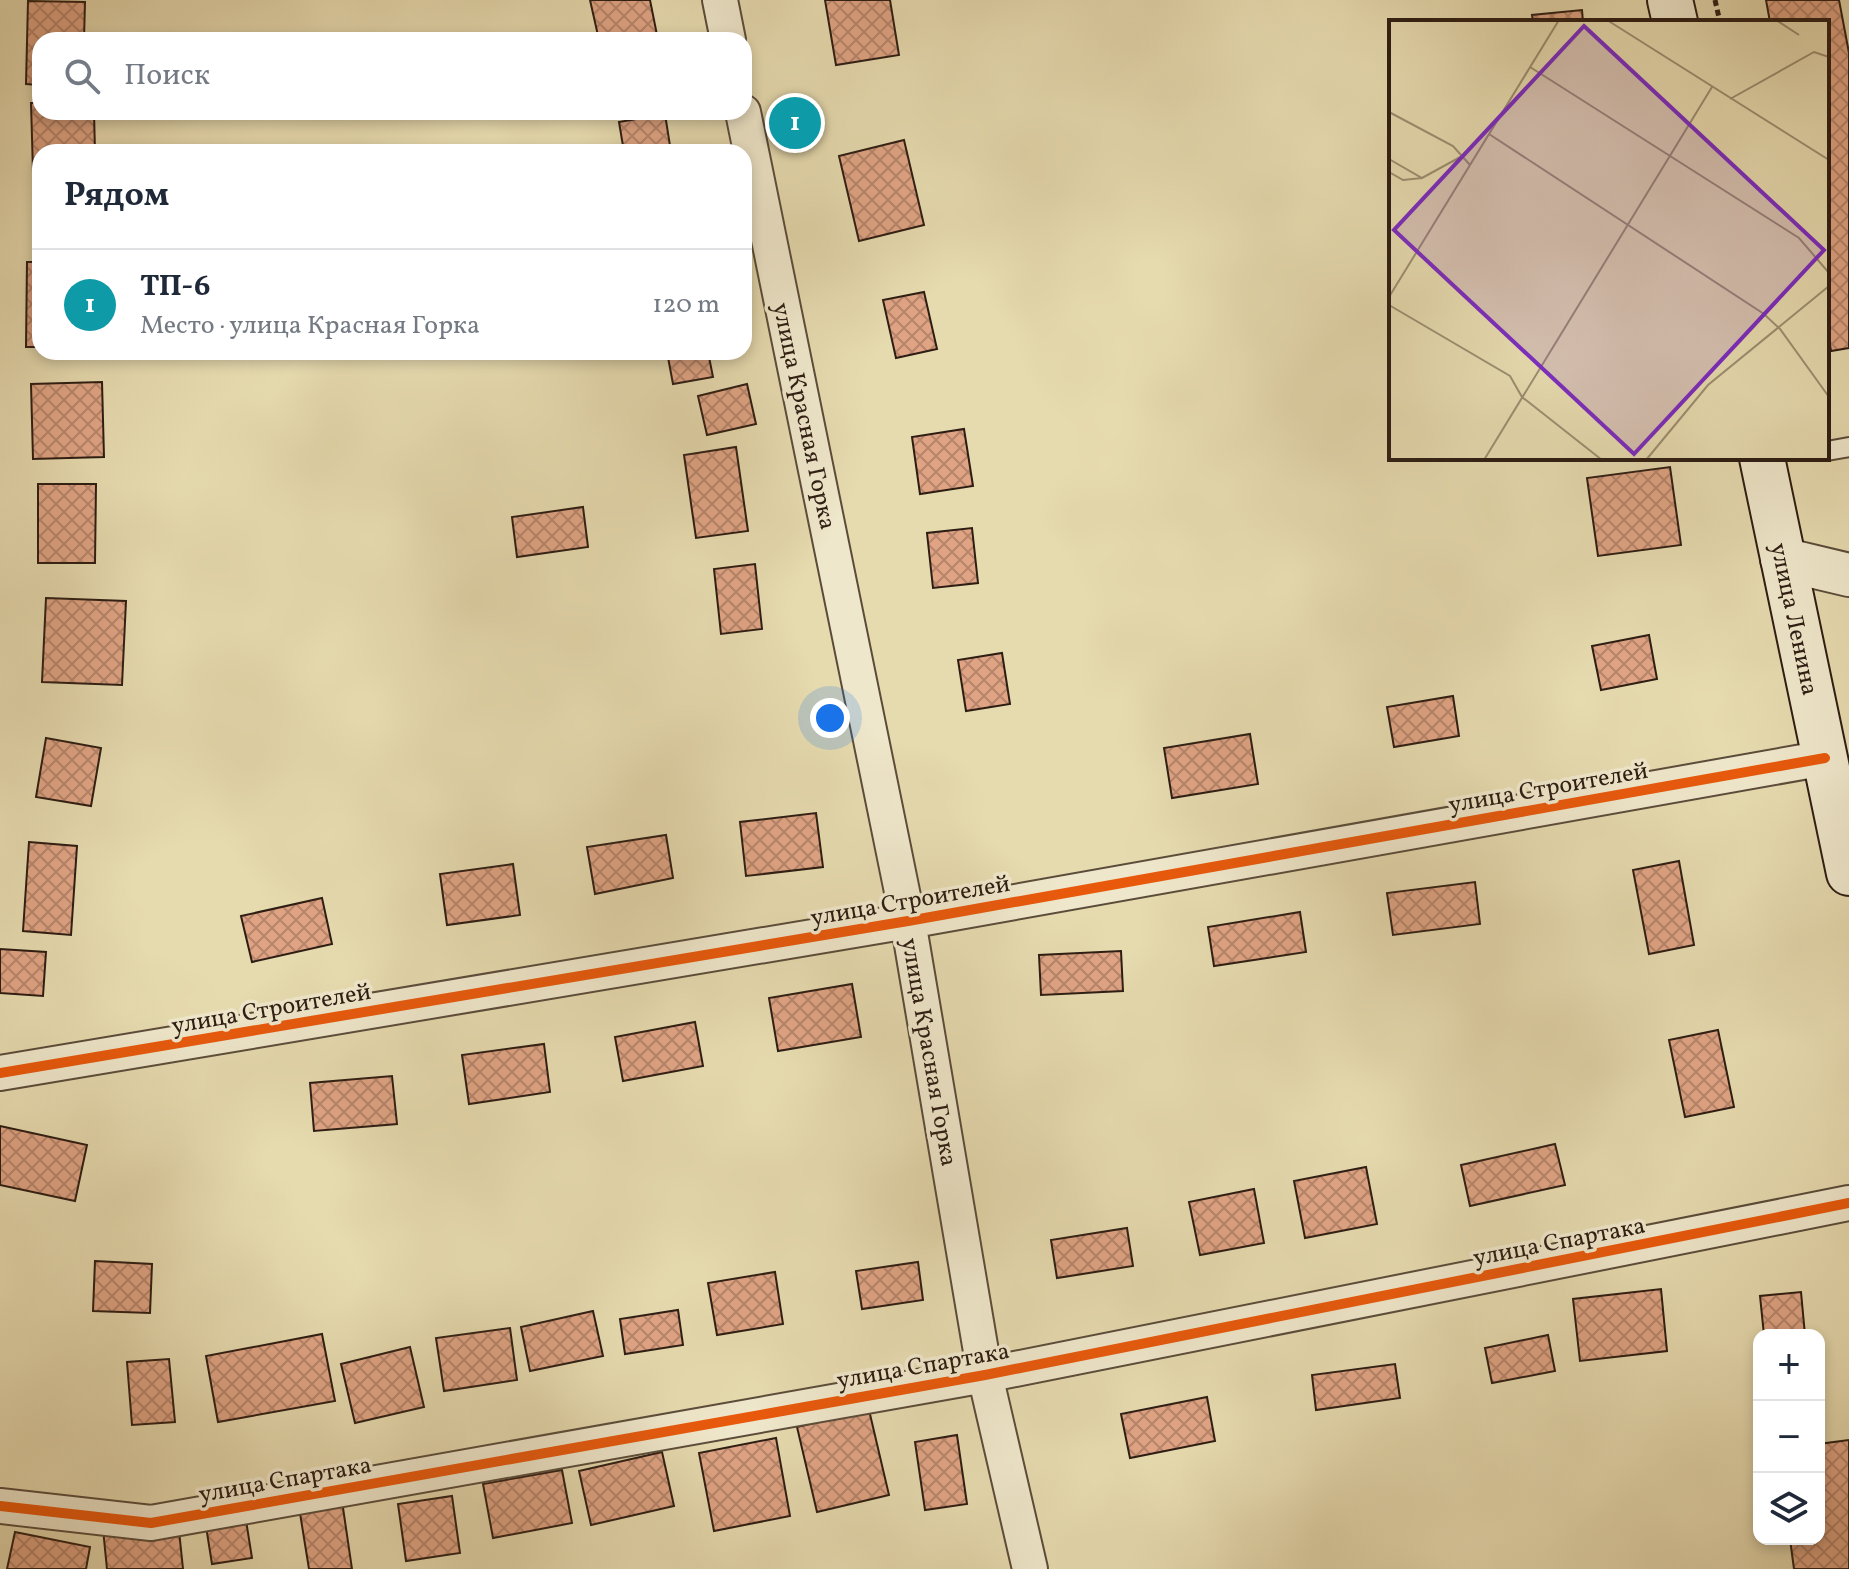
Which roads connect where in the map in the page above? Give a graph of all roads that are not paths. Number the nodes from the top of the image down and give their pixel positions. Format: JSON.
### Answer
{"nodes":[{"id":1,"x":720,"y":0,"type":"edge"},
{"id":2,"x":1670,"y":0,"type":"edge"},
{"id":3,"x":1675,"y":20,"type":"edge"},
{"id":4,"x":726,"y":32,"type":"edge"},
{"id":5,"x":745,"y":120,"type":"edge"},
{"id":6,"x":750,"y":144,"type":"edge"},
{"id":7,"x":752,"y":156,"type":"edge"},
{"id":8,"x":1849,"y":447,"type":"edge"},
{"id":9,"x":1829,"y":451,"type":"edge"},
{"id":10,"x":1762,"y":460,"type":"edge"},
{"id":11,"x":1782,"y":559,"type":"junction"},
{"id":12,"x":1848,"y":572,"type":"edge"},
{"id":13,"x":1825,"y":758,"type":"junction"},
{"id":14,"x":1849,"y":873,"type":"edge"},
{"id":15,"x":908,"y":921,"type":"junction"},
{"id":16,"x":0,"y":1073,"type":"edge"},
{"id":17,"x":1849,"y":1203,"type":"edge"},
{"id":18,"x":985,"y":1375,"type":"junction"},
{"id":19,"x":0,"y":1506,"type":"edge"},
{"id":20,"x":1030,"y":1569,"type":"edge"}],
"edges":[{"from":1,"to":4,"type":"street"},
{"from":2,"to":3,"type":"main road"},
{"from":5,"to":6,"type":"street","name":"улица Красная Горка"},
{"from":7,"to":15,"type":"street","name":"улица Красная Горка"},
{"from":8,"to":9,"type":"lane"},
{"from":10,"to":11,"type":"main road","name":"улица Ленина"},
{"from":11,"to":12,"type":"street"},
{"from":11,"to":13,"type":"main road","name":"улица Ленина"},
{"from":13,"to":14,"type":"main road","name":"улица Ленина"},
{"from":13,"to":15,"type":"street","name":"улица Строителей"},
{"from":15,"to":16,"type":"street","name":"улица Строителей"},
{"from":15,"to":18,"type":"street","name":"улица Красная Горка"},
{"from":17,"to":18,"type":"street","name":"улица Спартака"},
{"from":18,"to":19,"type":"street","name":"улица Спартака"},
{"from":18,"to":20,"type":"street","name":"улица Красная Горка"}]}
